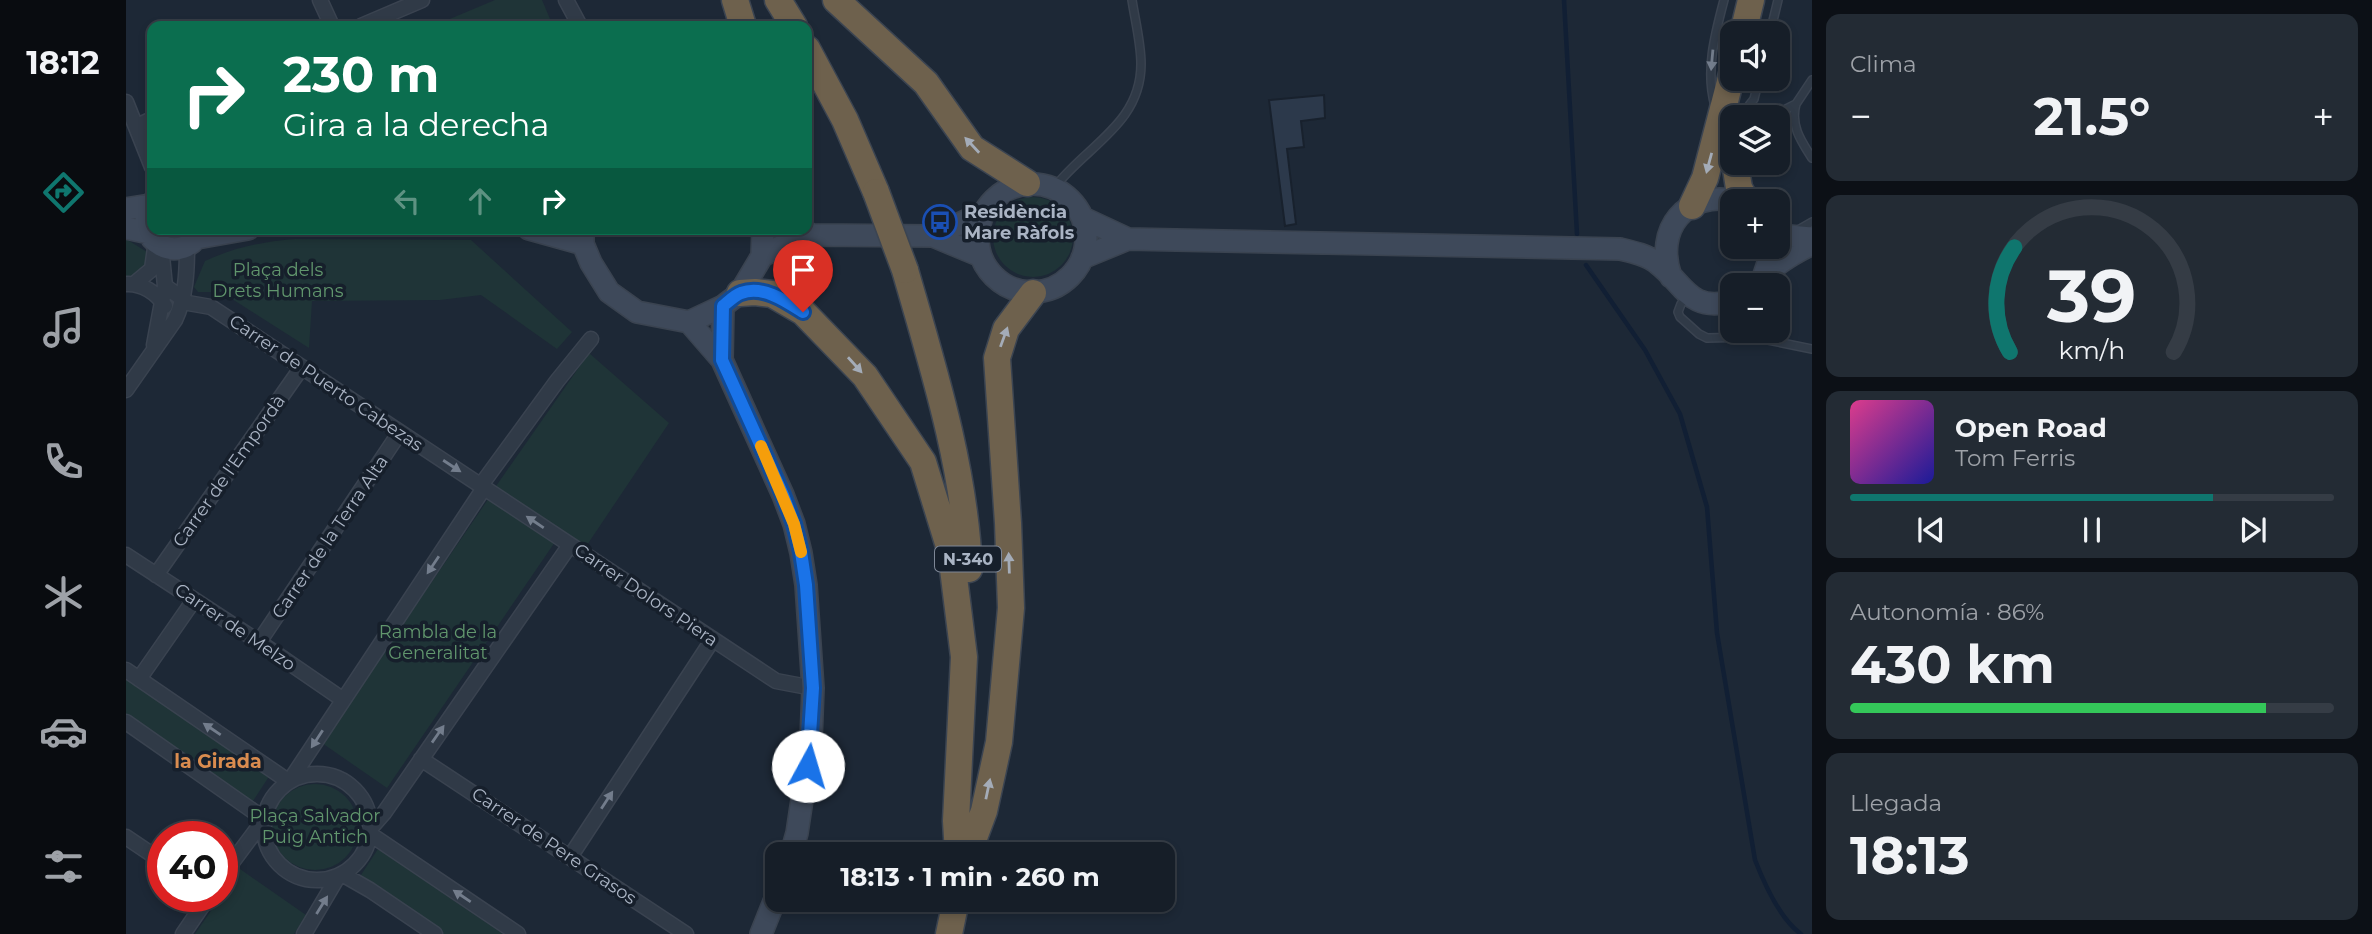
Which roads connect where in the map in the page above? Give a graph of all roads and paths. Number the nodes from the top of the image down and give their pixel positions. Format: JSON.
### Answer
{"nodes":[{"id":1,"x":320,"y":0,"type":"edge"},
{"id":2,"x":422,"y":0,"type":"edge"},
{"id":3,"x":566,"y":0,"type":"edge"},
{"id":4,"x":735,"y":0,"type":"edge"},
{"id":5,"x":778,"y":0,"type":"edge"},
{"id":6,"x":836,"y":0,"type":"edge"},
{"id":7,"x":1132,"y":0,"type":"edge"},
{"id":8,"x":1724,"y":0,"type":"edge"},
{"id":9,"x":1751,"y":0,"type":"edge"},
{"id":10,"x":1762,"y":0,"type":"edge"},
{"id":11,"x":1778,"y":0,"type":"edge"},
{"id":12,"x":330,"y":21,"type":"edge"},
{"id":13,"x":374,"y":21,"type":"edge"},
{"id":14,"x":577,"y":21,"type":"edge"},
{"id":15,"x":741,"y":21,"type":"edge"},
{"id":16,"x":791,"y":21,"type":"edge"},
{"id":17,"x":1746,"y":21,"type":"edge"},
{"id":18,"x":1758,"y":21,"type":"edge"},
{"id":19,"x":1773,"y":21,"type":"edge"},
{"id":20,"x":812,"y":59,"type":"edge"},
{"id":21,"x":1812,"y":80,"type":"edge"},
{"id":22,"x":126,"y":102,"type":"edge"},
{"id":23,"x":1796,"y":104,"type":"junction"},
{"id":24,"x":1727,"y":105,"type":"edge"},
{"id":25,"x":1790,"y":107,"type":"edge"},
{"id":26,"x":147,"y":121,"type":"edge"},
{"id":27,"x":137,"y":126,"type":"junction"},
{"id":28,"x":1720,"y":150,"type":"edge"},
{"id":29,"x":147,"y":153,"type":"edge"},
{"id":30,"x":1812,"y":158,"type":"edge"},
{"id":31,"x":1027,"y":183,"type":"junction"},
{"id":32,"x":1054,"y":188,"type":"junction"},
{"id":33,"x":1720,"y":198,"type":"edge"},
{"id":34,"x":147,"y":205,"type":"edge"},
{"id":35,"x":126,"y":209,"type":"edge"},
{"id":36,"x":985,"y":212,"type":"junction"},
{"id":37,"x":1684,"y":213,"type":"junction"},
{"id":38,"x":1083,"y":218,"type":"junction"},
{"id":39,"x":1812,"y":222,"type":"edge"},
{"id":40,"x":126,"y":228,"type":"edge"},
{"id":41,"x":1790,"y":231,"type":"edge"},
{"id":42,"x":812,"y":232,"type":"edge"},
{"id":43,"x":152,"y":235,"type":"edge"},
{"id":44,"x":213,"y":235,"type":"edge"},
{"id":45,"x":763,"y":235,"type":"edge"},
{"id":46,"x":800,"y":235,"type":"edge"},
{"id":47,"x":1790,"y":235,"type":"edge"},
{"id":48,"x":583,"y":236,"type":"edge"},
{"id":49,"x":933,"y":236,"type":"junction"},
{"id":50,"x":195,"y":238,"type":"edge"},
{"id":51,"x":1812,"y":238,"type":"edge"},
{"id":52,"x":1128,"y":239,"type":"junction"},
{"id":53,"x":155,"y":241,"type":"junction"},
{"id":54,"x":1812,"y":244,"type":"edge"},
{"id":55,"x":1620,"y":249,"type":"junction"},
{"id":56,"x":762,"y":256,"type":"junction"},
{"id":57,"x":981,"y":256,"type":"junction"},
{"id":58,"x":1082,"y":258,"type":"junction"},
{"id":59,"x":1768,"y":273,"type":"edge"},
{"id":60,"x":1671,"y":276,"type":"junction"},
{"id":61,"x":130,"y":284,"type":"edge"},
{"id":62,"x":164,"y":286,"type":"junction"},
{"id":63,"x":1033,"y":293,"type":"junction"},
{"id":64,"x":1689,"y":295,"type":"junction"},
{"id":65,"x":732,"y":299,"type":"junction"},
{"id":66,"x":182,"y":300,"type":"junction"},
{"id":67,"x":162,"y":302,"type":"junction"},
{"id":68,"x":1720,"y":302,"type":"edge"},
{"id":69,"x":689,"y":322,"type":"junction"},
{"id":70,"x":171,"y":325,"type":"junction"},
{"id":71,"x":591,"y":339,"type":"dead end"},
{"id":72,"x":153,"y":349,"type":"junction"},
{"id":73,"x":1812,"y":349,"type":"edge"},
{"id":74,"x":722,"y":360,"type":"junction"},
{"id":75,"x":302,"y":367,"type":"junction"},
{"id":76,"x":126,"y":390,"type":"edge"},
{"id":77,"x":401,"y":432,"type":"junction"},
{"id":78,"x":483,"y":486,"type":"junction"},
{"id":79,"x":570,"y":545,"type":"junction"},
{"id":80,"x":126,"y":555,"type":"edge"},
{"id":81,"x":156,"y":575,"type":"junction"},
{"id":82,"x":194,"y":600,"type":"junction"},
{"id":83,"x":713,"y":639,"type":"junction"},
{"id":84,"x":259,"y":642,"type":"junction"},
{"id":85,"x":126,"y":670,"type":"edge"},
{"id":86,"x":139,"y":679,"type":"junction"},
{"id":87,"x":813,"y":688,"type":"junction"},
{"id":88,"x":342,"y":699,"type":"junction"},
{"id":89,"x":126,"y":722,"type":"edge"},
{"id":90,"x":421,"y":759,"type":"junction"},
{"id":91,"x":290,"y":780,"type":"junction"},
{"id":92,"x":263,"y":819,"type":"junction"},
{"id":93,"x":370,"y":831,"type":"junction"},
{"id":94,"x":127,"y":840,"type":"edge"},
{"id":95,"x":794,"y":842,"type":"edge"},
{"id":96,"x":959,"y":842,"type":"edge"},
{"id":97,"x":961,"y":842,"type":"edge"},
{"id":98,"x":972,"y":842,"type":"edge"},
{"id":99,"x":147,"y":852,"type":"edge"},
{"id":100,"x":238,"y":854,"type":"edge"},
{"id":101,"x":570,"y":857,"type":"junction"},
{"id":102,"x":341,"y":875,"type":"junction"},
{"id":103,"x":198,"y":912,"type":"edge"},
{"id":104,"x":770,"y":912,"type":"edge"},
{"id":105,"x":954,"y":912,"type":"edge"},
{"id":106,"x":183,"y":934,"type":"edge"},
{"id":107,"x":304,"y":934,"type":"edge"},
{"id":108,"x":435,"y":934,"type":"edge"},
{"id":109,"x":518,"y":934,"type":"edge"},
{"id":110,"x":686,"y":934,"type":"edge"},
{"id":111,"x":761,"y":934,"type":"edge"},
{"id":112,"x":949,"y":934,"type":"edge"}],
"edges":[{"from":1,"to":12,"type":"street"},
{"from":2,"to":13,"type":"street"},
{"from":3,"to":14,"type":"street"},
{"from":4,"to":15,"type":"highway"},
{"from":5,"to":16,"type":"highway"},
{"from":31,"to":6,"type":"highway","one_way":true},
{"from":7,"to":32,"type":"lane"},
{"from":8,"to":24,"type":"lane","one_way":true},
{"from":9,"to":17,"type":"highway"},
{"from":10,"to":18,"type":"highway"},
{"from":11,"to":19,"type":"lane"},
{"from":20,"to":97,"type":"highway","number":"N-340","bridge":true},
{"from":21,"to":23,"type":"lane"},
{"from":22,"to":27,"type":"street"},
{"from":23,"to":25,"type":"lane"},
{"from":23,"to":30,"type":"lane"},
{"from":26,"to":27,"type":"street"},
{"from":27,"to":29,"type":"street"},
{"from":28,"to":37,"type":"highway","one_way":true},
{"from":31,"to":32,"type":"street"},
{"from":31,"to":36,"type":"street"},
{"from":32,"to":38,"type":"street"},
{"from":33,"to":37,"type":"street"},
{"from":34,"to":35,"type":"street"},
{"from":36,"to":49,"type":"street"},
{"from":36,"to":57,"type":"street"},
{"from":37,"to":55,"type":"street"},
{"from":37,"to":60,"type":"street"},
{"from":38,"to":52,"type":"street"},
{"from":38,"to":58,"type":"street"},
{"from":39,"to":41,"type":"lane"},
{"from":40,"to":53,"type":"street"},
{"from":42,"to":49,"type":"street"},
{"from":43,"to":53,"type":"street"},
{"from":44,"to":50,"type":"street"},
{"from":45,"to":56,"type":"street"},
{"from":46,"to":56,"type":"street"},
{"from":47,"to":51,"type":"street"},
{"from":48,"to":69,"type":"street"},
{"from":49,"to":57,"type":"street"},
{"from":50,"to":53,"type":"street"},
{"from":50,"to":66,"type":"street"},
{"from":52,"to":55,"type":"street"},
{"from":52,"to":58,"type":"street"},
{"from":53,"to":61,"type":"street"},
{"from":53,"to":62,"type":"street"},
{"from":54,"to":59,"type":"street"},
{"from":55,"to":60,"type":"street"},
{"from":56,"to":65,"type":"street"},
{"from":57,"to":63,"type":"street"},
{"from":58,"to":63,"type":"street"},
{"from":60,"to":64,"type":"street"},
{"from":61,"to":67,"type":"street"},
{"from":62,"to":66,"type":"street","name":"Carrer de Puerto Cabezas"},
{"from":62,"to":67,"type":"street"},
{"from":98,"to":63,"type":"highway","one_way":true},
{"from":64,"to":68,"type":"street"},
{"from":64,"to":73,"type":"lane"},
{"from":65,"to":69,"type":"street"},
{"from":65,"to":74,"type":"street"},
{"from":65,"to":96,"type":"highway","one_way":true},
{"from":66,"to":70,"type":"street"},
{"from":66,"to":75,"type":"street","name":"Carrer de Puerto Cabezas"},
{"from":67,"to":70,"type":"street"},
{"from":67,"to":72,"type":"street"},
{"from":69,"to":74,"type":"street"},
{"from":70,"to":72,"type":"street"},
{"from":71,"to":78,"type":"street"},
{"from":72,"to":76,"type":"street"},
{"from":74,"to":87,"type":"street"},
{"from":75,"to":77,"type":"street","name":"Carrer de Puerto Cabezas"},
{"from":75,"to":81,"type":"street","name":"Carrer de l'Empordà"},
{"from":77,"to":78,"type":"street","name":"Carrer de Puerto Cabezas","one_way":true},
{"from":77,"to":84,"type":"street","name":"Carrer de la Terra Alta"},
{"from":79,"to":78,"type":"street","name":"Carrer Dolors Piera","one_way":true},
{"from":78,"to":88,"type":"street","one_way":true},
{"from":79,"to":83,"type":"street","name":"Carrer Dolors Piera"},
{"from":90,"to":79,"type":"street","one_way":true},
{"from":80,"to":81,"type":"street","name":"Carrer de Melzo"},
{"from":81,"to":82,"type":"street","name":"Carrer de Melzo"},
{"from":82,"to":84,"type":"street","name":"Carrer de Melzo"},
{"from":82,"to":86,"type":"street"},
{"from":83,"to":87,"type":"street","name":"Carrer Dolors Piera"},
{"from":101,"to":83,"type":"street","one_way":true},
{"from":84,"to":88,"type":"street","name":"Carrer de Melzo"},
{"from":85,"to":86,"type":"street"},
{"from":91,"to":86,"type":"street","one_way":true},
{"from":87,"to":95,"type":"street"},
{"from":88,"to":91,"type":"street","one_way":true},
{"from":89,"to":92,"type":"street"},
{"from":90,"to":93,"type":"street"},
{"from":90,"to":101,"type":"street","name":"Carrer de Pere Grasos"},
{"from":91,"to":92,"type":"street"},
{"from":91,"to":93,"type":"street"},
{"from":92,"to":100,"type":"street"},
{"from":92,"to":102,"type":"street"},
{"from":93,"to":102,"type":"street"},
{"from":109,"to":93,"type":"street","one_way":true},
{"from":94,"to":99,"type":"street"},
{"from":101,"to":110,"type":"street","name":"Carrer de Pere Grasos"},
{"from":107,"to":102,"type":"street","one_way":true},
{"from":102,"to":108,"type":"street"},
{"from":103,"to":106,"type":"street"},
{"from":104,"to":111,"type":"street"},
{"from":105,"to":112,"type":"highway"}]}
